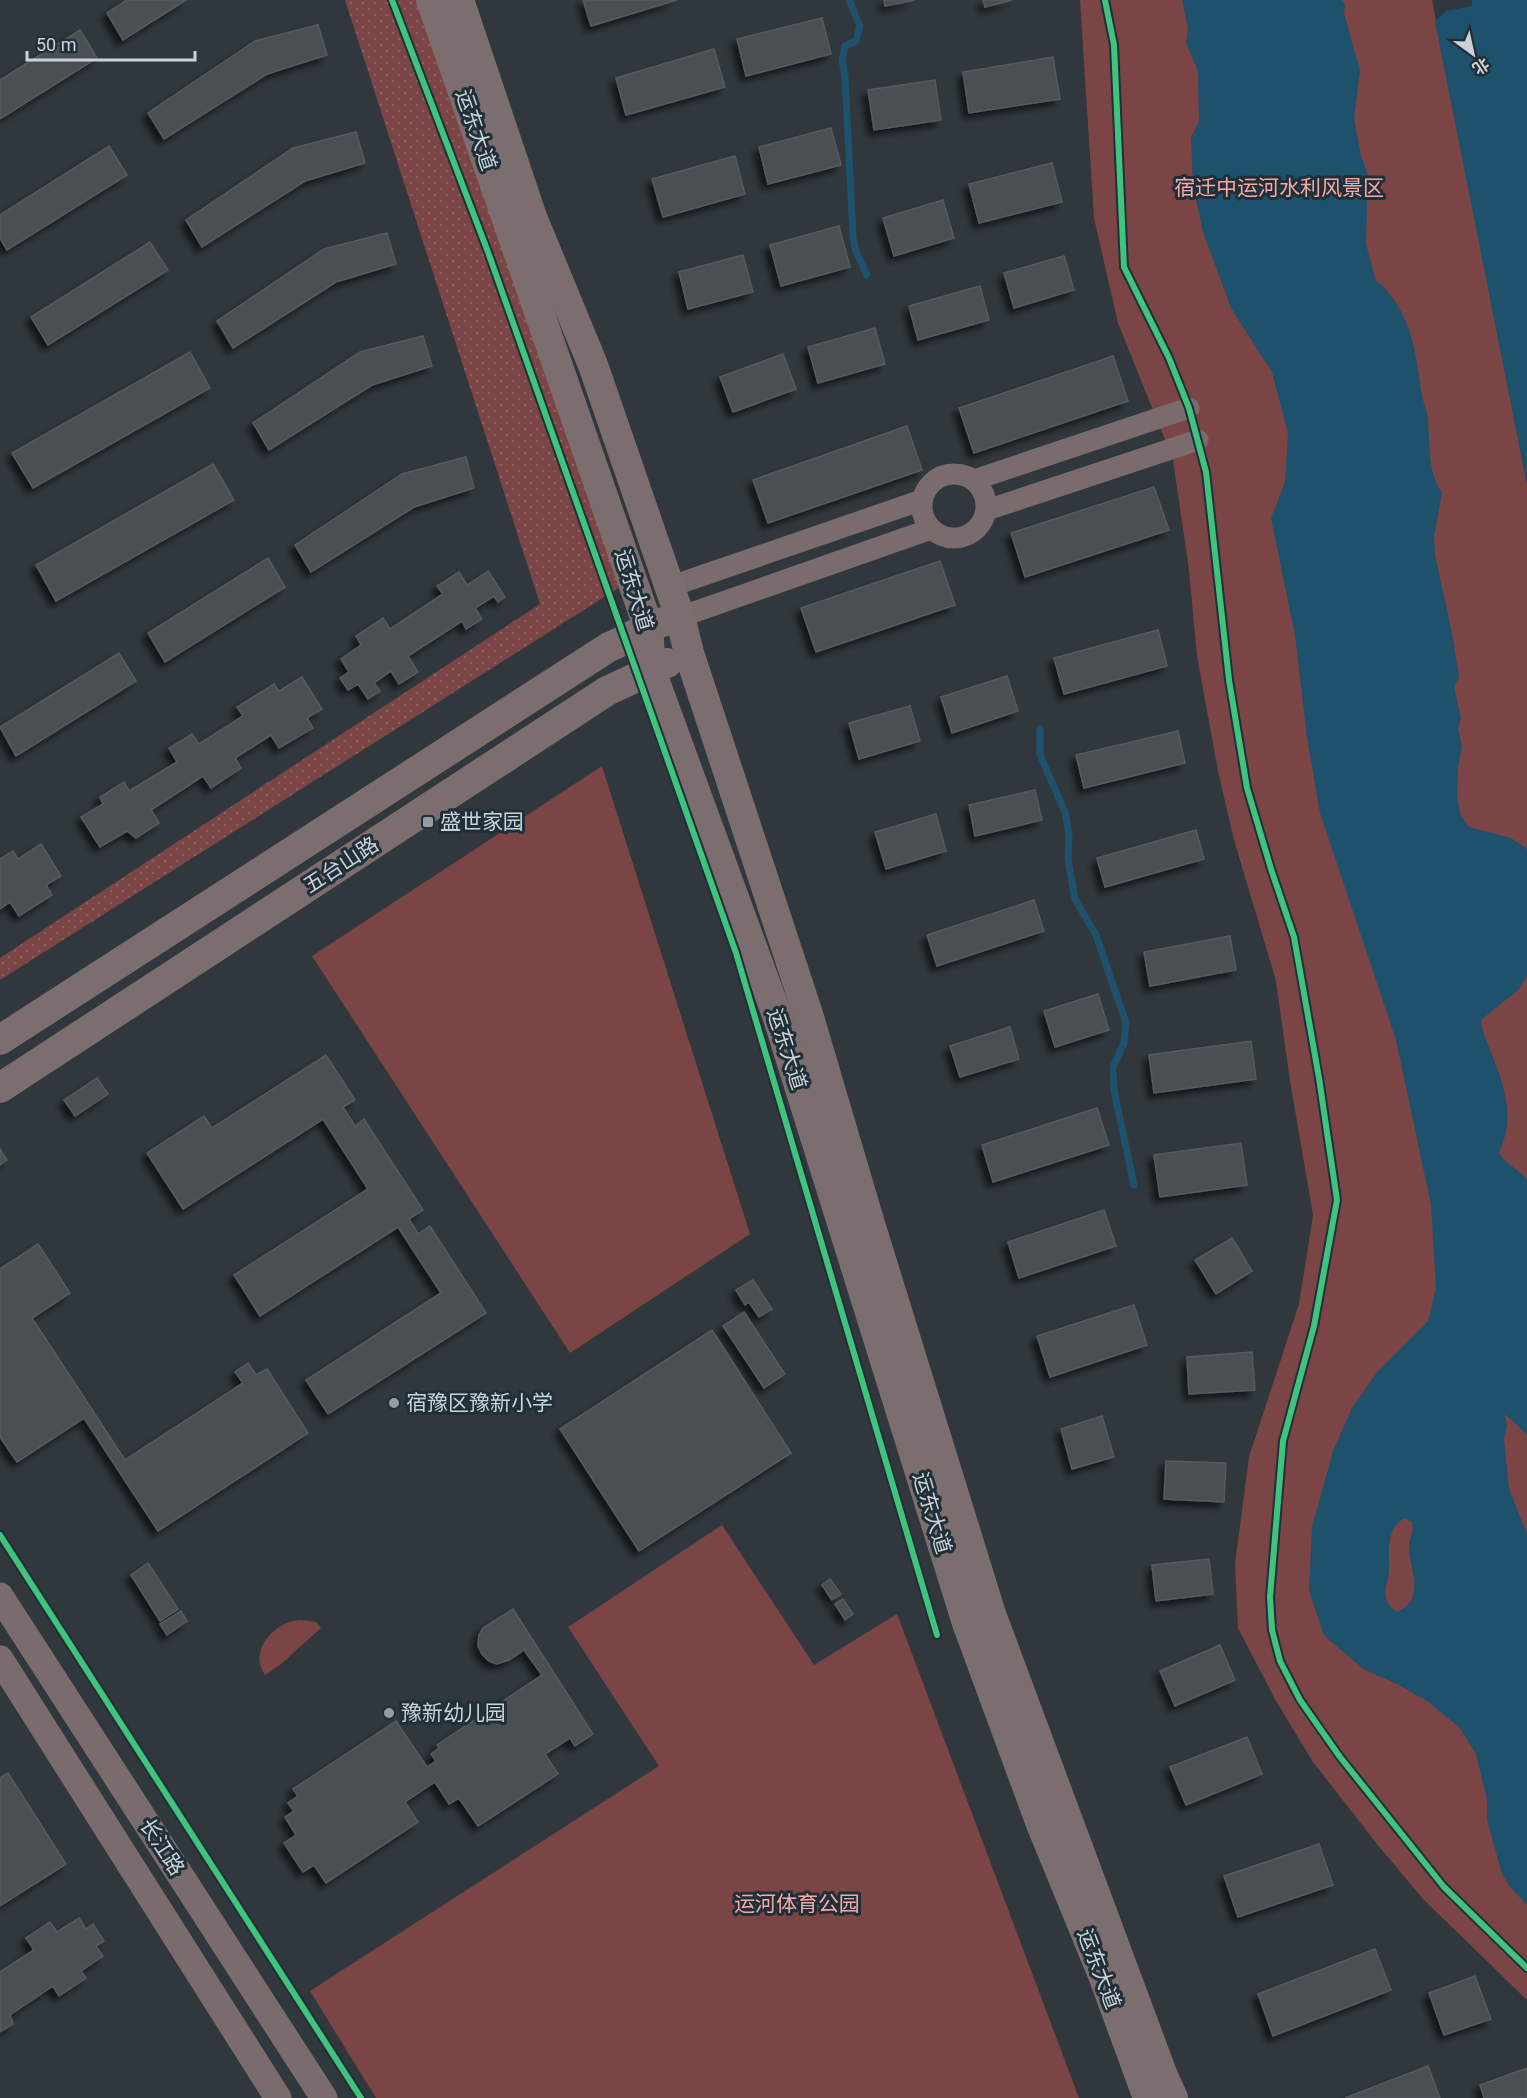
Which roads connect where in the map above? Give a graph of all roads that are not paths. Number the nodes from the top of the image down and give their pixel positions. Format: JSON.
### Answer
{"nodes":[{"id":1,"x":431,"y":0,"type":"edge"},
{"id":2,"x":459,"y":0,"type":"edge"},
{"id":3,"x":1188,"y":408,"type":"dead end"},
{"id":4,"x":1198,"y":440,"type":"dead end"},
{"id":5,"x":974,"y":480,"type":"junction"},
{"id":6,"x":922,"y":500,"type":"junction"},
{"id":7,"x":987,"y":510,"type":"junction"},
{"id":8,"x":932,"y":529,"type":"junction"},
{"id":9,"x":669,"y":587,"type":"junction"},
{"id":10,"x":680,"y":617,"type":"junction"},
{"id":11,"x":648,"y":626,"type":"junction"},
{"id":12,"x":689,"y":653,"type":"junction"},
{"id":13,"x":651,"y":671,"type":"junction"},
{"id":14,"x":0,"y":1040,"type":"edge"},
{"id":15,"x":0,"y":1088,"type":"edge"},
{"id":16,"x":0,"y":1596,"type":"edge"},
{"id":17,"x":0,"y":1659,"type":"edge"},
{"id":18,"x":278,"y":2098,"type":"edge"},
{"id":19,"x":324,"y":2098,"type":"edge"},
{"id":20,"x":1148,"y":2098,"type":"edge"},
{"id":21,"x":1173,"y":2098,"type":"edge"}],
"edges":[{"from":1,"to":11,"type":"main road","name":"运东大道"},
{"from":2,"to":9,"type":"main road","name":"运东大道"},
{"from":3,"to":5,"type":"street"},
{"from":4,"to":7,"type":"street"},
{"from":5,"to":6,"type":"street"},
{"from":5,"to":7,"type":"street"},
{"from":6,"to":8,"type":"street"},
{"from":6,"to":9,"type":"street"},
{"from":7,"to":8,"type":"street"},
{"from":8,"to":10,"type":"street"},
{"from":9,"to":10,"type":"main road","name":"运东大道"},
{"from":10,"to":11,"type":"main road","name":"五台山路"},
{"from":10,"to":12,"type":"main road","name":"运东大道"},
{"from":11,"to":13,"type":"main road","name":"运东大道"},
{"from":11,"to":14,"type":"main road","name":"五台山路"},
{"from":12,"to":13,"type":"main road","name":"五台山路"},
{"from":12,"to":21,"type":"main road","name":"运东大道"},
{"from":13,"to":15,"type":"main road","name":"五台山路"},
{"from":13,"to":20,"type":"main road","name":"运东大道"},
{"from":16,"to":19,"type":"street","name":"长江路"},
{"from":17,"to":18,"type":"street","name":"长江路"}]}
